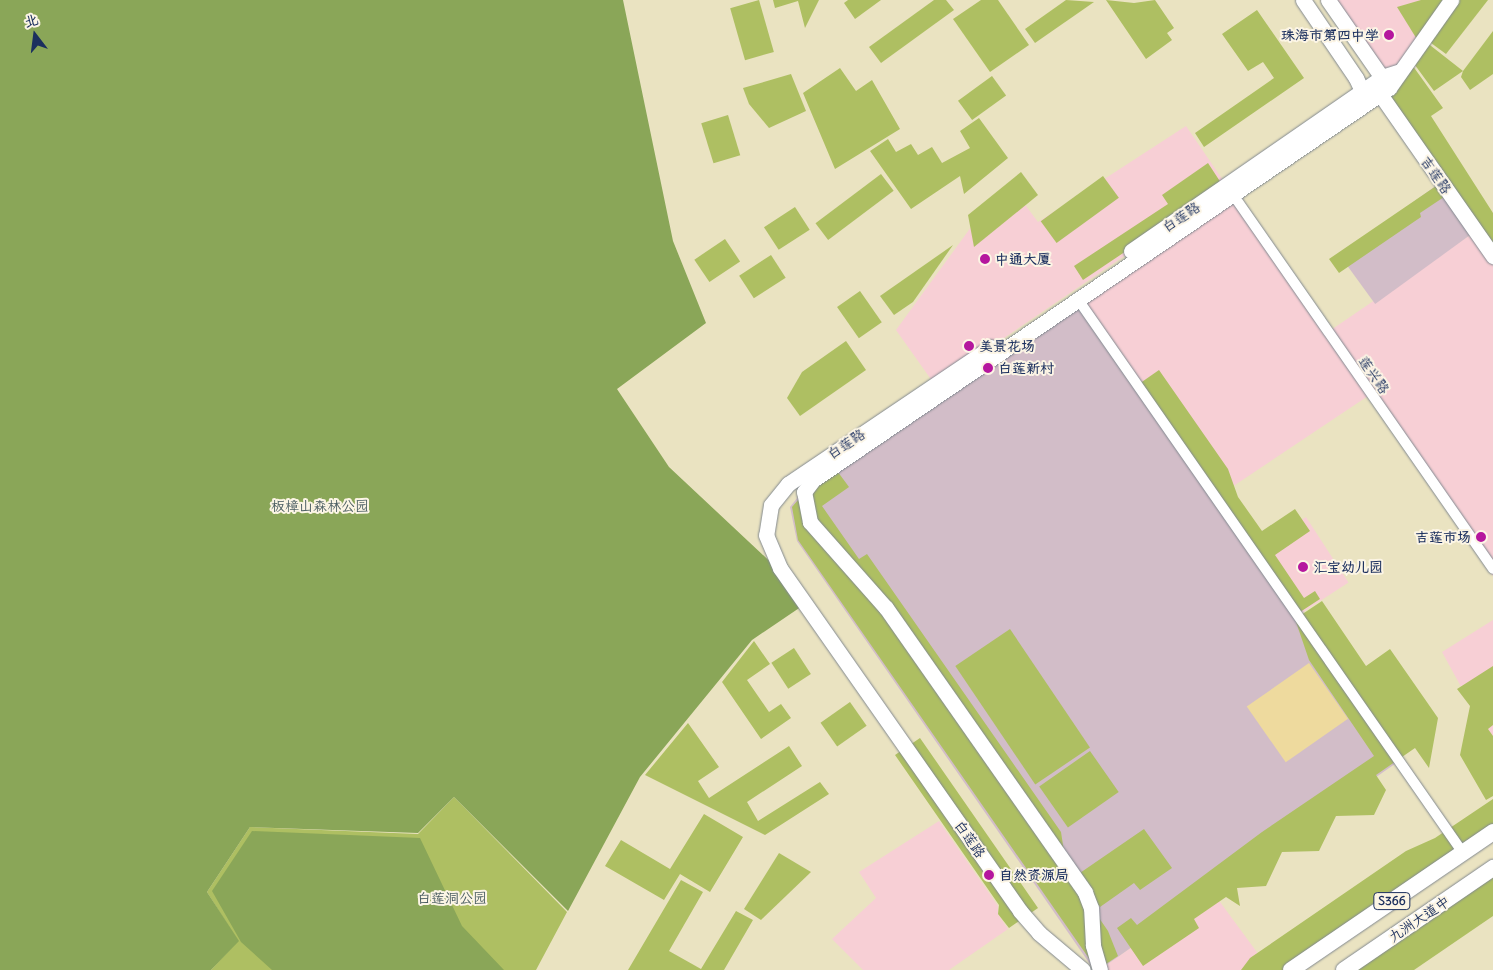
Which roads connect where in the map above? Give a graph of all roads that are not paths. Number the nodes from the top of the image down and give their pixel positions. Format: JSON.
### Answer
{"nodes":[{"id":1,"x":1303,"y":0,"type":"edge"},
{"id":2,"x":1328,"y":0,"type":"edge"},
{"id":3,"x":1451,"y":0,"type":"edge"},
{"id":4,"x":1384,"y":87,"type":"junction"},
{"id":5,"x":1363,"y":93,"type":"junction"},
{"id":6,"x":1234,"y":196,"type":"junction"},
{"id":7,"x":1493,"y":256,"type":"edge"},
{"id":8,"x":1077,"y":298,"type":"junction"},
{"id":9,"x":1493,"y":569,"type":"edge"},
{"id":10,"x":1493,"y":832,"type":"edge"},
{"id":11,"x":1463,"y":853,"type":"junction"},
{"id":12,"x":1493,"y":868,"type":"edge"},
{"id":13,"x":1083,"y":970,"type":"edge"},
{"id":14,"x":1100,"y":970,"type":"edge"},
{"id":15,"x":1291,"y":970,"type":"edge"},
{"id":16,"x":1344,"y":970,"type":"edge"}],
"edges":[{"from":1,"to":5,"type":"main road"},
{"from":2,"to":4,"type":"main road","name":"吉莲路"},
{"from":3,"to":4,"type":"main road","name":"白莲路"},
{"from":4,"to":5,"type":"main road"},
{"from":4,"to":6,"type":"main road","name":"白莲路"},
{"from":4,"to":7,"type":"main road","name":"吉莲路"},
{"from":5,"to":13,"type":"main road","name":"白莲路"},
{"from":6,"to":8,"type":"main road","name":"白莲路"},
{"from":6,"to":9,"type":"street","name":"莲兴路"},
{"from":8,"to":11,"type":"street"},
{"from":8,"to":14,"type":"main road","name":"白莲路"},
{"from":10,"to":11,"type":"main road","number":"S366"},
{"from":11,"to":15,"type":"main road","number":"S366"},
{"from":12,"to":16,"type":"main road","name":"九洲大道中","number":"S366"}]}
